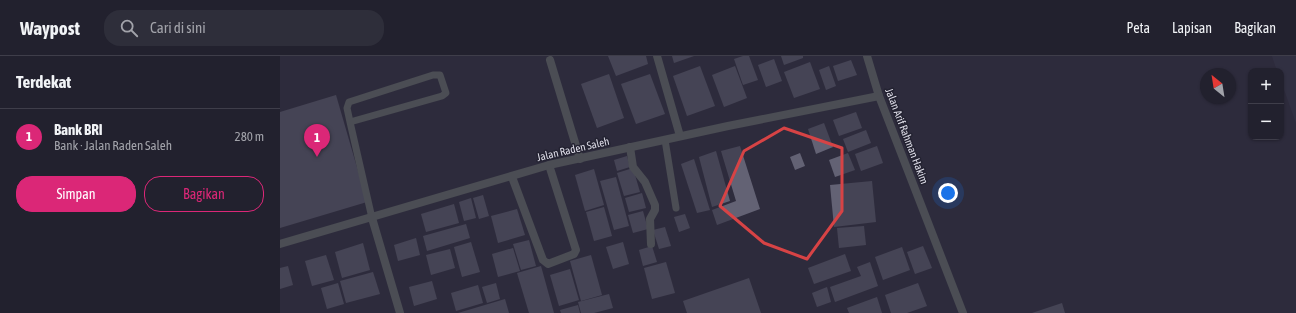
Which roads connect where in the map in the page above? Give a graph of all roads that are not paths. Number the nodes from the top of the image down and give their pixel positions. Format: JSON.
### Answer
{"nodes":[{"id":1,"x":658,"y":56,"type":"edge"},
{"id":2,"x":868,"y":56,"type":"edge"},
{"id":3,"x":550,"y":60,"type":"dead end"},
{"id":4,"x":879,"y":96,"type":"junction"},
{"id":5,"x":350,"y":122,"type":"junction"},
{"id":6,"x":680,"y":136,"type":"junction"},
{"id":7,"x":665,"y":140,"type":"junction"},
{"id":8,"x":630,"y":147,"type":"junction"},
{"id":9,"x":580,"y":159,"type":"junction"},
{"id":10,"x":549,"y":166,"type":"junction"},
{"id":11,"x":512,"y":177,"type":"junction"},
{"id":12,"x":676,"y":208,"type":"dead end"},
{"id":13,"x":372,"y":218,"type":"junction"},
{"id":14,"x":280,"y":244,"type":"edge"},
{"id":15,"x":651,"y":244,"type":"dead end"},
{"id":16,"x":400,"y":313,"type":"edge"},
{"id":17,"x":963,"y":313,"type":"edge"}],
"edges":[{"from":1,"to":6,"type":"street"},
{"from":2,"to":4,"type":"street","name":"Jalan Arif Rahman Hakim"},
{"from":3,"to":9,"type":"street"},
{"from":4,"to":6,"type":"street","name":"Jalan Raden Saleh"},
{"from":4,"to":17,"type":"street","name":"Jalan Arif Rahman Hakim"},
{"from":5,"to":5,"type":"lane"},
{"from":5,"to":13,"type":"lane"},
{"from":6,"to":7,"type":"street","name":"Jalan Raden Saleh"},
{"from":7,"to":8,"type":"street","name":"Jalan Raden Saleh"},
{"from":7,"to":12,"type":"lane"},
{"from":8,"to":9,"type":"street","name":"Jalan Raden Saleh"},
{"from":8,"to":15,"type":"street"},
{"from":9,"to":10,"type":"street","name":"Jalan Raden Saleh"},
{"from":10,"to":11,"type":"street","name":"Jalan Raden Saleh"},
{"from":10,"to":11,"type":"street"},
{"from":11,"to":13,"type":"street","name":"Jalan Raden Saleh"},
{"from":13,"to":14,"type":"street","name":"Jalan Raden Saleh"},
{"from":13,"to":16,"type":"street"}]}
